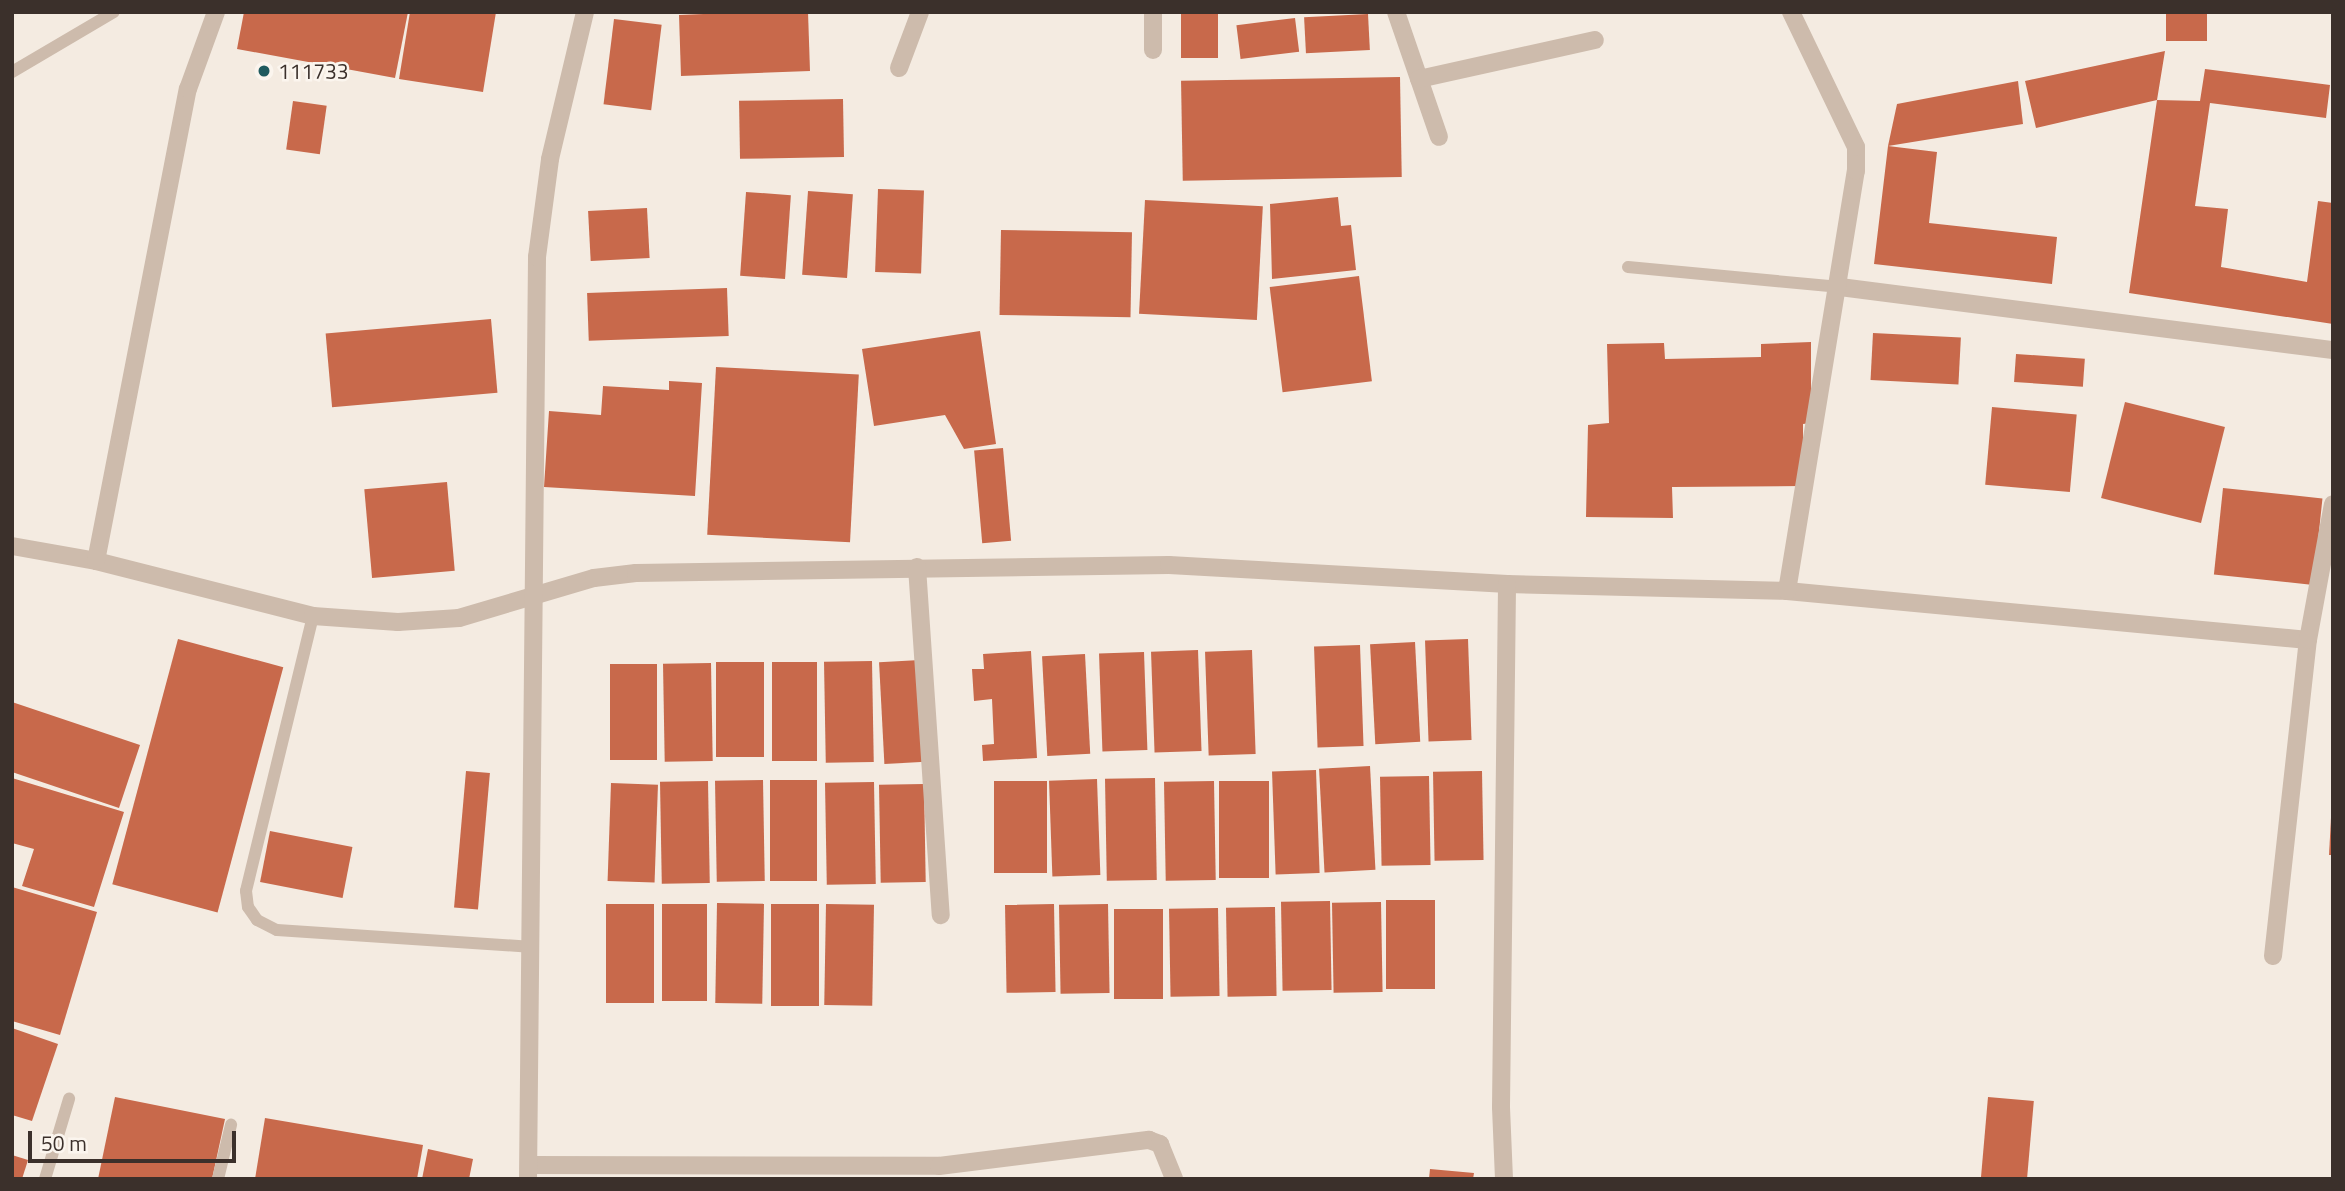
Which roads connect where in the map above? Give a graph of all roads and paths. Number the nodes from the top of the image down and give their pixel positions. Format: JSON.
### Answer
{"nodes":[{"id":1,"x":114,"y":12,"type":"edge"},
{"id":2,"x":216,"y":12,"type":"edge"},
{"id":3,"x":584,"y":12,"type":"edge"},
{"id":4,"x":920,"y":12,"type":"edge"},
{"id":5,"x":1153,"y":12,"type":"edge"},
{"id":6,"x":1396,"y":12,"type":"edge"},
{"id":7,"x":1791,"y":12,"type":"edge"},
{"id":8,"x":1595,"y":40,"type":"dead end"},
{"id":9,"x":1153,"y":50,"type":"dead end"},
{"id":10,"x":899,"y":68,"type":"dead end"},
{"id":11,"x":12,"y":72,"type":"edge"},
{"id":12,"x":1419,"y":79,"type":"junction"},
{"id":13,"x":1439,"y":137,"type":"dead end"},
{"id":14,"x":1628,"y":267,"type":"dead end"},
{"id":15,"x":1840,"y":287,"type":"junction"},
{"id":16,"x":2333,"y":350,"type":"edge"},
{"id":17,"x":2333,"y":503,"type":"edge"},
{"id":18,"x":12,"y":546,"type":"edge"},
{"id":19,"x":96,"y":561,"type":"junction"},
{"id":20,"x":917,"y":566,"type":"junction"},
{"id":21,"x":1507,"y":584,"type":"junction"},
{"id":22,"x":1787,"y":591,"type":"junction"},
{"id":23,"x":537,"y":597,"type":"junction"},
{"id":24,"x":313,"y":615,"type":"junction"},
{"id":25,"x":2308,"y":640,"type":"junction"},
{"id":26,"x":941,"y":915,"type":"dead end"},
{"id":27,"x":532,"y":947,"type":"junction"},
{"id":28,"x":2273,"y":956,"type":"dead end"},
{"id":29,"x":69,"y":1099,"type":"dead end"},
{"id":30,"x":231,"y":1125,"type":"dead end"},
{"id":31,"x":529,"y":1172,"type":"edge"},
{"id":32,"x":45,"y":1179,"type":"edge"},
{"id":33,"x":218,"y":1179,"type":"edge"},
{"id":34,"x":1174,"y":1179,"type":"edge"},
{"id":35,"x":1504,"y":1179,"type":"edge"}],
"edges":[{"from":1,"to":11,"type":"lane"},
{"from":2,"to":19,"type":"street"},
{"from":3,"to":23,"type":"street"},
{"from":4,"to":10,"type":"street"},
{"from":5,"to":9,"type":"street"},
{"from":6,"to":12,"type":"street"},
{"from":7,"to":15,"type":"street"},
{"from":8,"to":12,"type":"street"},
{"from":12,"to":13,"type":"street"},
{"from":14,"to":15,"type":"lane"},
{"from":15,"to":16,"type":"street"},
{"from":15,"to":22,"type":"street"},
{"from":17,"to":25,"type":"street"},
{"from":18,"to":19,"type":"street"},
{"from":19,"to":24,"type":"street"},
{"from":20,"to":21,"type":"street"},
{"from":20,"to":23,"type":"street"},
{"from":20,"to":26,"type":"street"},
{"from":21,"to":22,"type":"street"},
{"from":21,"to":35,"type":"street"},
{"from":22,"to":25,"type":"street"},
{"from":23,"to":24,"type":"street"},
{"from":23,"to":27,"type":"street"},
{"from":24,"to":27,"type":"lane"},
{"from":25,"to":28,"type":"street"},
{"from":27,"to":31,"type":"street"},
{"from":29,"to":32,"type":"lane"},
{"from":30,"to":33,"type":"lane"},
{"from":31,"to":34,"type":"street"}]}
